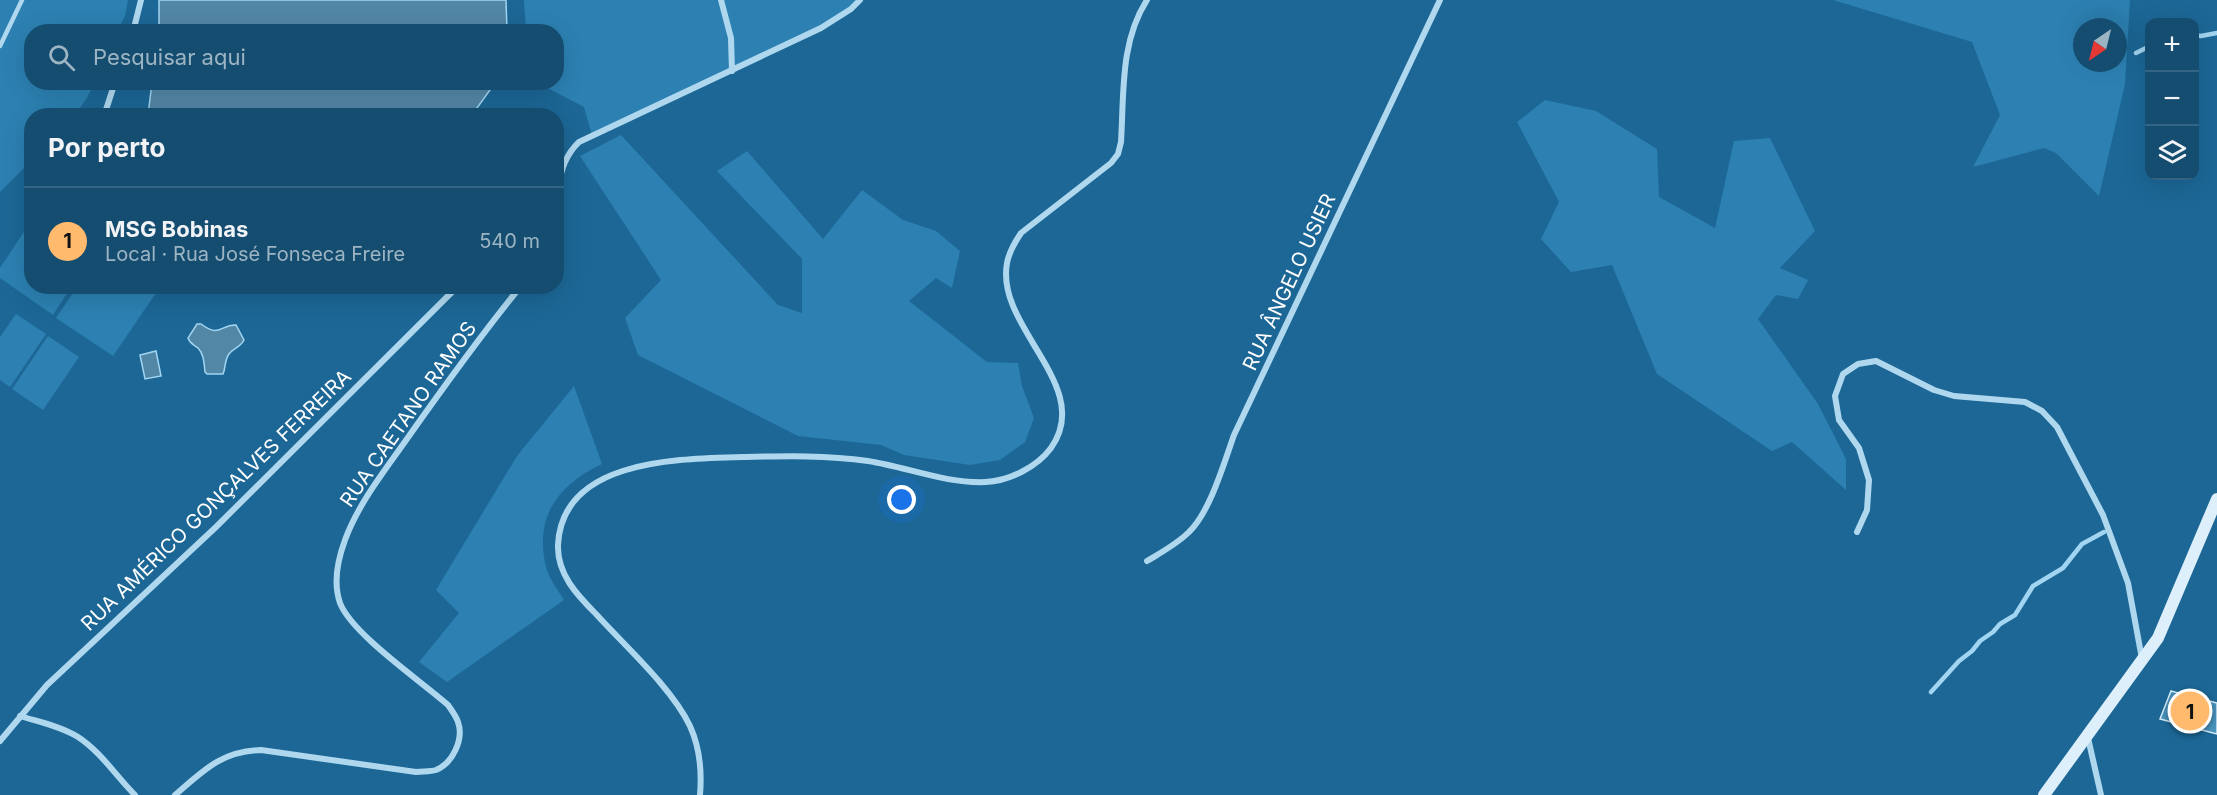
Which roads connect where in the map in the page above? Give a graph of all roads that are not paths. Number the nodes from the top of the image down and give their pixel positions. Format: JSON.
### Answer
{"nodes":[{"id":1,"x":22,"y":0,"type":"edge"},
{"id":2,"x":141,"y":0,"type":"edge"},
{"id":3,"x":721,"y":0,"type":"edge"},
{"id":4,"x":861,"y":0,"type":"edge"},
{"id":5,"x":1147,"y":0,"type":"edge"},
{"id":6,"x":1440,"y":0,"type":"edge"},
{"id":7,"x":135,"y":24,"type":"edge"},
{"id":8,"x":0,"y":46,"type":"edge"},
{"id":9,"x":732,"y":71,"type":"junction"},
{"id":10,"x":112,"y":90,"type":"edge"},
{"id":11,"x":107,"y":108,"type":"edge"},
{"id":12,"x":564,"y":161,"type":"edge"},
{"id":13,"x":450,"y":294,"type":"edge"},
{"id":14,"x":515,"y":294,"type":"edge"},
{"id":15,"x":2217,"y":499,"type":"edge"},
{"id":16,"x":1857,"y":532,"type":"dead end"},
{"id":17,"x":1147,"y":561,"type":"dead end"},
{"id":18,"x":2142,"y":659,"type":"junction"},
{"id":19,"x":20,"y":716,"type":"junction"},
{"id":20,"x":2087,"y":734,"type":"junction"},
{"id":21,"x":0,"y":741,"type":"edge"},
{"id":22,"x":135,"y":795,"type":"edge"},
{"id":23,"x":175,"y":795,"type":"edge"},
{"id":24,"x":700,"y":795,"type":"edge"},
{"id":25,"x":2044,"y":795,"type":"edge"},
{"id":26,"x":2101,"y":795,"type":"edge"}],
"edges":[{"from":1,"to":8,"type":"lane"},
{"from":2,"to":7,"type":"street"},
{"from":3,"to":9,"type":"street"},
{"from":4,"to":9,"type":"street"},
{"from":5,"to":24,"type":"street"},
{"from":6,"to":17,"type":"street","name":"RUA ÂNGELO USIER"},
{"from":9,"to":12,"type":"street"},
{"from":10,"to":11,"type":"street"},
{"from":13,"to":19,"type":"street","name":"RUA AMÉRICO GONÇALVES FERREIRA"},
{"from":14,"to":23,"type":"street","name":"RUA CAETANO RAMOS"},
{"from":15,"to":18,"type":"street"},
{"from":16,"to":18,"type":"street"},
{"from":18,"to":20,"type":"street"},
{"from":19,"to":21,"type":"street","name":"RUA AMÉRICO GONÇALVES FERREIRA"},
{"from":19,"to":22,"type":"street"},
{"from":20,"to":25,"type":"street"},
{"from":20,"to":26,"type":"street"}]}
